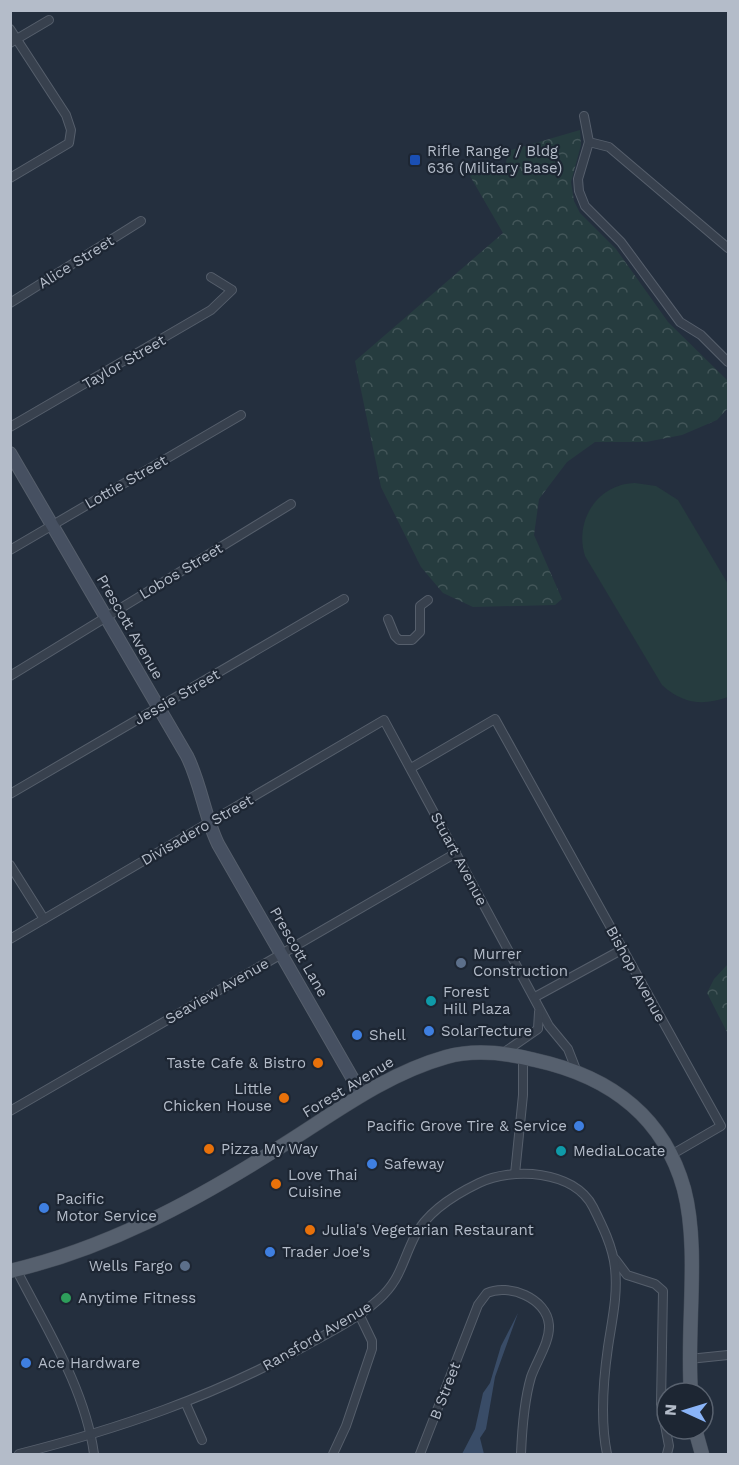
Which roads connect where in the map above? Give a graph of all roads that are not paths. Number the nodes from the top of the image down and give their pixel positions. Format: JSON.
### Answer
{"nodes":[{"id":1,"x":49,"y":20,"type":"dead end"},
{"id":2,"x":10,"y":29,"type":"edge"},
{"id":3,"x":14,"y":41,"type":"edge"},
{"id":4,"x":584,"y":116,"type":"dead end"},
{"id":5,"x":589,"y":142,"type":"junction"},
{"id":6,"x":10,"y":178,"type":"edge"},
{"id":7,"x":141,"y":221,"type":"dead end"},
{"id":8,"x":729,"y":248,"type":"edge"},
{"id":9,"x":211,"y":277,"type":"dead end"},
{"id":10,"x":10,"y":303,"type":"edge"},
{"id":11,"x":729,"y":362,"type":"edge"},
{"id":12,"x":241,"y":415,"type":"dead end"},
{"id":13,"x":10,"y":427,"type":"edge"},
{"id":14,"x":10,"y":453,"type":"edge"},
{"id":15,"x":291,"y":504,"type":"dead end"},
{"id":16,"x":53,"y":525,"type":"junction"},
{"id":17,"x":10,"y":550,"type":"edge"},
{"id":18,"x":344,"y":599,"type":"dead end"},
{"id":19,"x":428,"y":600,"type":"dead end"},
{"id":20,"x":107,"y":617,"type":"junction"},
{"id":21,"x":388,"y":619,"type":"dead end"},
{"id":22,"x":10,"y":676,"type":"edge"},
{"id":23,"x":159,"y":708,"type":"junction"},
{"id":24,"x":384,"y":720,"type":"joint"},
{"id":25,"x":411,"y":768,"type":"junction"},
{"id":26,"x":10,"y":794,"type":"edge"},
{"id":27,"x":209,"y":823,"type":"junction"},
{"id":28,"x":456,"y":854,"type":"junction"},
{"id":29,"x":10,"y":865,"type":"edge"},
{"id":30,"x":44,"y":919,"type":"junction"},
{"id":31,"x":10,"y":939,"type":"edge"},
{"id":32,"x":622,"y":949,"type":"junction"},
{"id":33,"x":283,"y":952,"type":"junction"},
{"id":34,"x":535,"y":997,"type":"junction"},
{"id":35,"x":504,"y":1053,"type":"junction"},
{"id":36,"x":523,"y":1057,"type":"junction"},
{"id":37,"x":577,"y":1072,"type":"junction"},
{"id":38,"x":362,"y":1095,"type":"junction"},
{"id":39,"x":10,"y":1111,"type":"edge"},
{"id":40,"x":670,"y":1155,"type":"junction"},
{"id":41,"x":515,"y":1174,"type":"junction"},
{"id":42,"x":613,"y":1256,"type":"junction"},
{"id":43,"x":13,"y":1270,"type":"edge"},
{"id":44,"x":638,"y":1280,"type":"junction"},
{"id":45,"x":617,"y":1289,"type":"junction"},
{"id":46,"x":359,"y":1314,"type":"junction"},
{"id":47,"x":729,"y":1355,"type":"edge"},
{"id":48,"x":689,"y":1359,"type":"junction"},
{"id":49,"x":690,"y":1381,"type":"edge"},
{"id":50,"x":186,"y":1404,"type":"junction"},
{"id":51,"x":92,"y":1436,"type":"junction"},
{"id":52,"x":202,"y":1440,"type":"dead end"},
{"id":53,"x":18,"y":1455,"type":"edge"},
{"id":54,"x":94,"y":1455,"type":"edge"},
{"id":55,"x":333,"y":1455,"type":"edge"},
{"id":56,"x":420,"y":1455,"type":"edge"},
{"id":57,"x":521,"y":1455,"type":"edge"},
{"id":58,"x":607,"y":1455,"type":"edge"},
{"id":59,"x":667,"y":1455,"type":"edge"}],
"edges":[{"from":1,"to":3,"type":"street"},
{"from":2,"to":3,"type":"street"},
{"from":3,"to":6,"type":"street"},
{"from":4,"to":5,"type":"street"},
{"from":5,"to":8,"type":"street"},
{"from":5,"to":11,"type":"street"},
{"from":7,"to":10,"type":"street","name":"Alice Street"},
{"from":9,"to":13,"type":"street","name":"Taylor Street"},
{"from":12,"to":16,"type":"street","name":"Lottie Street"},
{"from":14,"to":16,"type":"street","name":"Prescott Avenue"},
{"from":15,"to":20,"type":"street","name":"Lobos Street"},
{"from":16,"to":17,"type":"street","name":"Lottie Street"},
{"from":16,"to":20,"type":"street","name":"Prescott Avenue"},
{"from":18,"to":23,"type":"street","name":"Jessie Street"},
{"from":19,"to":21,"type":"street"},
{"from":20,"to":22,"type":"street","name":"Lobos Street"},
{"from":20,"to":23,"type":"street","name":"Prescott Avenue"},
{"from":23,"to":26,"type":"street","name":"Jessie Street"},
{"from":23,"to":27,"type":"street","name":"Prescott Avenue"},
{"from":24,"to":25,"type":"street","name":"Stuart Avenue"},
{"from":24,"to":27,"type":"street","name":"Divisadero Street"},
{"from":25,"to":28,"type":"street","name":"Stuart Avenue"},
{"from":25,"to":32,"type":"street","name":"Bishop Avenue"},
{"from":27,"to":30,"type":"street","name":"Divisadero Street"},
{"from":27,"to":33,"type":"street","name":"Prescott Lane"},
{"from":28,"to":33,"type":"street","name":"Seaview Avenue"},
{"from":28,"to":34,"type":"street","name":"Stuart Avenue"},
{"from":29,"to":30,"type":"street"},
{"from":30,"to":31,"type":"street","name":"Divisadero Street"},
{"from":32,"to":34,"type":"street"},
{"from":32,"to":40,"type":"street","name":"Bishop Avenue"},
{"from":33,"to":38,"type":"street","name":"Prescott Lane"},
{"from":33,"to":39,"type":"street","name":"Seaview Avenue"},
{"from":34,"to":35,"type":"street","name":"Stuart Avenue"},
{"from":34,"to":37,"type":"street","name":"Stuart Avenue"},
{"from":35,"to":36,"type":"main road","name":"Forest Avenue"},
{"from":35,"to":38,"type":"main road","name":"Forest Avenue"},
{"from":36,"to":37,"type":"main road","name":"Forest Avenue"},
{"from":36,"to":41,"type":"street"},
{"from":37,"to":40,"type":"main road","name":"Forest Avenue"},
{"from":38,"to":43,"type":"main road","name":"Forest Avenue"},
{"from":40,"to":48,"type":"main road","name":"Forest Avenue"},
{"from":41,"to":42,"type":"street","name":"Ransford Avenue"},
{"from":41,"to":46,"type":"street","name":"Ransford Avenue"},
{"from":42,"to":44,"type":"street"},
{"from":42,"to":45,"type":"street","name":"Ransford Avenue"},
{"from":43,"to":51,"type":"street"},
{"from":44,"to":45,"type":"street"},
{"from":44,"to":59,"type":"street"},
{"from":45,"to":58,"type":"street","name":"Ransford Avenue"},
{"from":46,"to":50,"type":"street","name":"Ransford Avenue"},
{"from":46,"to":55,"type":"street"},
{"from":47,"to":48,"type":"street"},
{"from":48,"to":49,"type":"main road","name":"Forest Avenue"},
{"from":50,"to":51,"type":"street","name":"Ransford Avenue"},
{"from":50,"to":52,"type":"street"},
{"from":51,"to":53,"type":"street","name":"Ransford Avenue"},
{"from":51,"to":54,"type":"street"},
{"from":56,"to":57,"type":"street","name":"B Street"}]}
